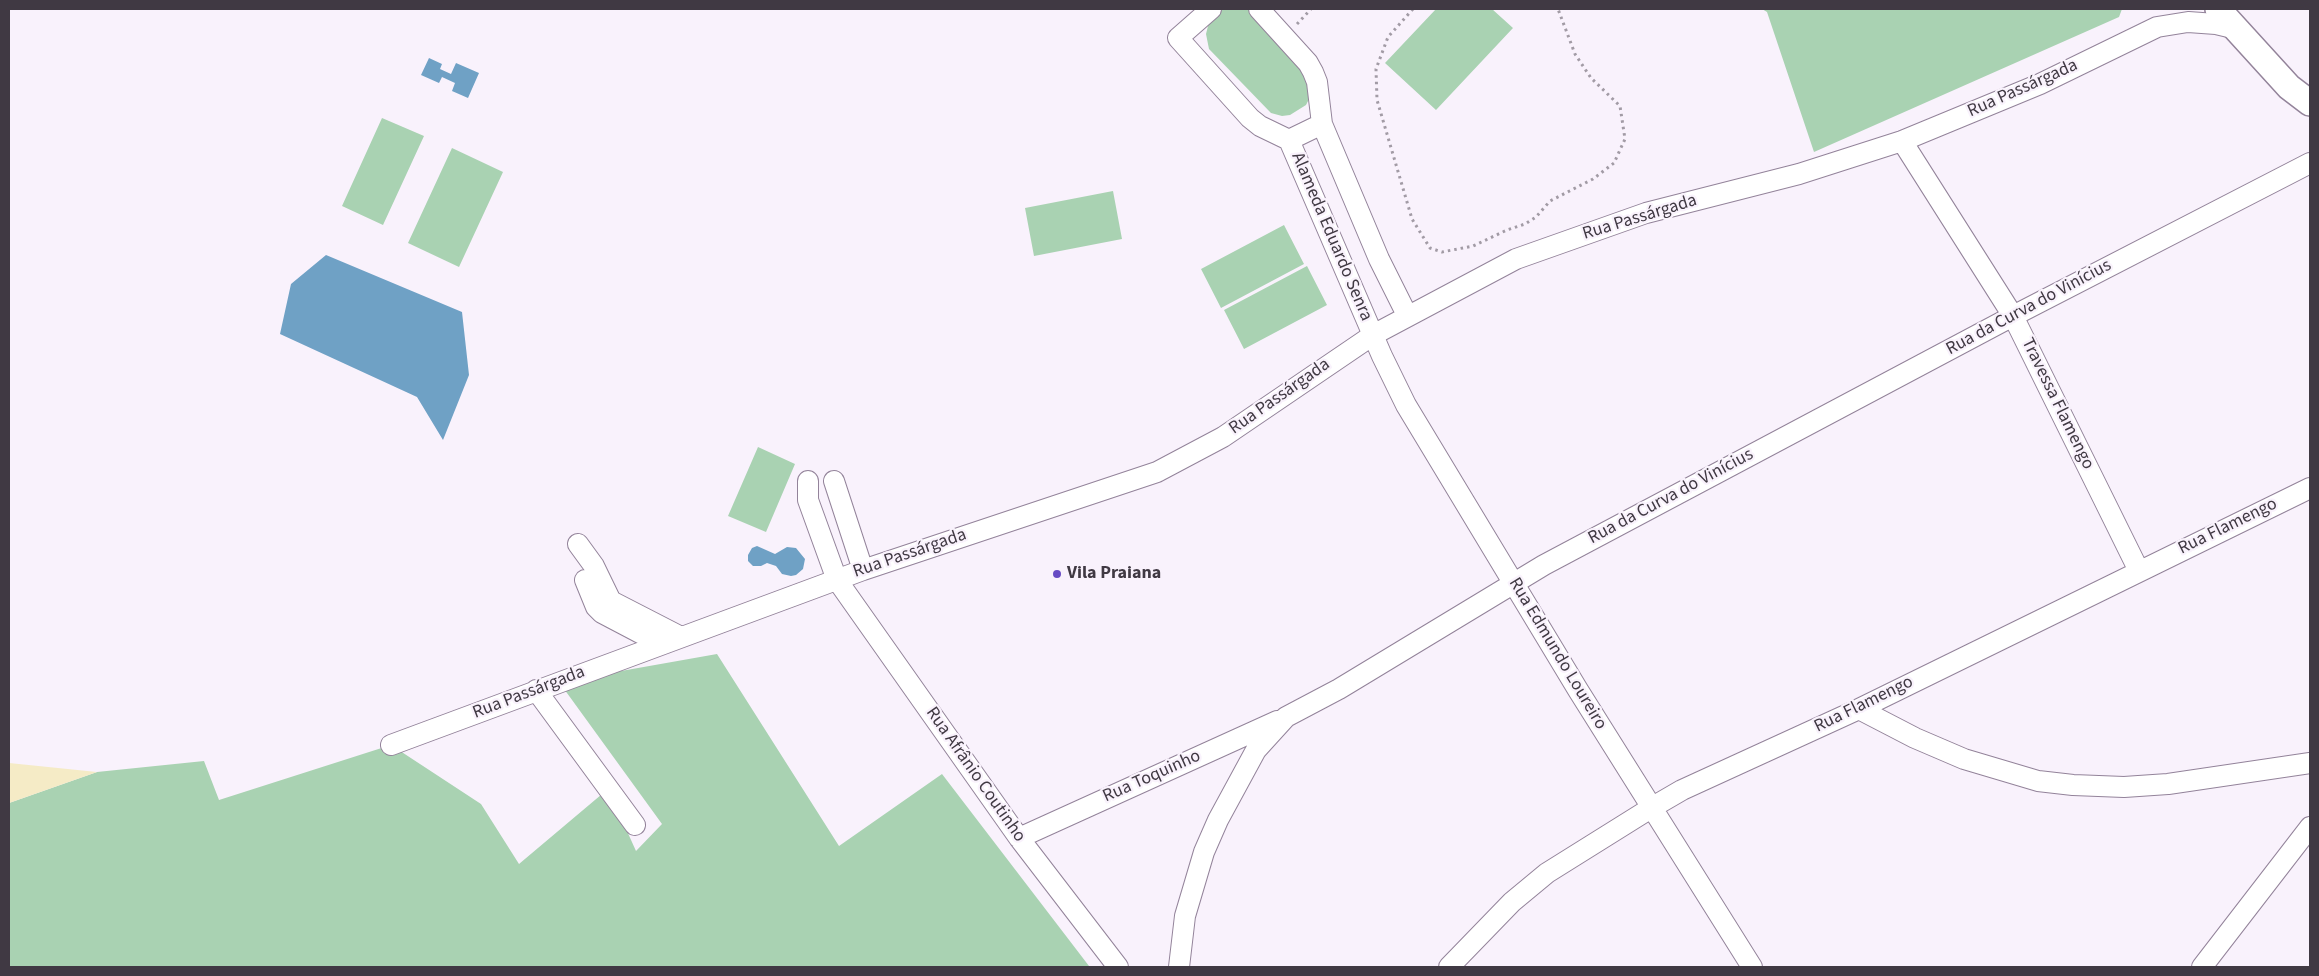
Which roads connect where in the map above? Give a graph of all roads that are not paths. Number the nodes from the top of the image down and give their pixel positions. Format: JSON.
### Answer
{"nodes":[{"id":1,"x":1211,"y":9,"type":"edge"},
{"id":2,"x":1259,"y":9,"type":"edge"},
{"id":3,"x":2168,"y":9,"type":"edge"},
{"id":4,"x":2218,"y":9,"type":"edge"},
{"id":5,"x":2157,"y":27,"type":"junction"},
{"id":6,"x":2237,"y":29,"type":"junction"},
{"id":7,"x":2310,"y":103,"type":"edge"},
{"id":8,"x":1322,"y":124,"type":"junction"},
{"id":9,"x":1290,"y":140,"type":"junction"},
{"id":10,"x":1902,"y":141,"type":"junction"},
{"id":11,"x":2310,"y":163,"type":"edge"},
{"id":12,"x":1407,"y":315,"type":"junction"},
{"id":13,"x":2013,"y":316,"type":"junction"},
{"id":14,"x":1372,"y":335,"type":"junction"},
{"id":15,"x":808,"y":481,"type":"dead end"},
{"id":16,"x":834,"y":481,"type":"dead end"},
{"id":17,"x":2310,"y":488,"type":"edge"},
{"id":18,"x":863,"y":570,"type":"junction"},
{"id":19,"x":2139,"y":571,"type":"junction"},
{"id":20,"x":837,"y":580,"type":"junction"},
{"id":21,"x":1514,"y":582,"type":"junction"},
{"id":22,"x":681,"y":636,"type":"junction"},
{"id":23,"x":661,"y":644,"type":"junction"},
{"id":24,"x":536,"y":690,"type":"junction"},
{"id":25,"x":1859,"y":709,"type":"junction"},
{"id":26,"x":1286,"y":718,"type":"junction"},
{"id":27,"x":391,"y":745,"type":"dead end"},
{"id":28,"x":2310,"y":763,"type":"edge"},
{"id":29,"x":1651,"y":808,"type":"junction"},
{"id":30,"x":635,"y":824,"type":"dead end"},
{"id":31,"x":2310,"y":827,"type":"edge"},
{"id":32,"x":1019,"y":838,"type":"junction"},
{"id":33,"x":1118,"y":967,"type":"edge"},
{"id":34,"x":1179,"y":967,"type":"edge"},
{"id":35,"x":1449,"y":967,"type":"edge"},
{"id":36,"x":1752,"y":967,"type":"edge"},
{"id":37,"x":2202,"y":967,"type":"edge"}],
"edges":[{"from":1,"to":9,"type":"street","name":"Alameda Eduardo Senra"},
{"from":2,"to":8,"type":"street","name":"Alameda Eduardo Senra"},
{"from":3,"to":5,"type":"street"},
{"from":4,"to":6,"type":"main road"},
{"from":5,"to":6,"type":"street","name":"Rua Passárgada"},
{"from":5,"to":10,"type":"street","name":"Rua Passárgada"},
{"from":6,"to":7,"type":"main road"},
{"from":8,"to":9,"type":"street","name":"Alameda Eduardo Senra"},
{"from":8,"to":12,"type":"street","name":"Alameda Eduardo Senra"},
{"from":9,"to":14,"type":"street","name":"Alameda Eduardo Senra"},
{"from":10,"to":12,"type":"street","name":"Rua Passárgada"},
{"from":10,"to":13,"type":"street","name":"Travessa Flamengo"},
{"from":11,"to":13,"type":"street","name":"Rua da Curva do Vinícius"},
{"from":12,"to":14,"type":"street","name":"Rua Passárgada"},
{"from":13,"to":19,"type":"street","name":"Travessa Flamengo"},
{"from":13,"to":21,"type":"street","name":"Rua da Curva do Vinícius"},
{"from":14,"to":18,"type":"street","name":"Rua Passárgada"},
{"from":14,"to":21,"type":"street","name":"Rua Edmundo Loureiro"},
{"from":15,"to":20,"type":"street","name":"Rua Afrânio Coutinho"},
{"from":16,"to":18,"type":"street"},
{"from":17,"to":19,"type":"street","name":"Rua Flamengo"},
{"from":18,"to":20,"type":"street","name":"Rua Passárgada"},
{"from":19,"to":25,"type":"street","name":"Rua Flamengo"},
{"from":20,"to":22,"type":"street","name":"Rua Passárgada"},
{"from":20,"to":32,"type":"street","name":"Rua Afrânio Coutinho"},
{"from":21,"to":26,"type":"street","name":"Rua da Curva do Vinícius"},
{"from":21,"to":29,"type":"street","name":"Rua Edmundo Loureiro"},
{"from":22,"to":23,"type":"street","name":"Rua Passárgada"},
{"from":22,"to":23,"type":"street"},
{"from":23,"to":24,"type":"street","name":"Rua Passárgada"},
{"from":24,"to":27,"type":"street","name":"Rua Passárgada"},
{"from":24,"to":30,"type":"street"},
{"from":25,"to":28,"type":"street"},
{"from":25,"to":29,"type":"street","name":"Rua Flamengo"},
{"from":26,"to":32,"type":"street","name":"Rua Toquinho"},
{"from":26,"to":34,"type":"street","name":"Rua da Curva do Vinícius"},
{"from":29,"to":35,"type":"street","name":"Rua Flamengo"},
{"from":29,"to":36,"type":"street","name":"Rua Edmundo Loureiro"},
{"from":31,"to":37,"type":"street"},
{"from":32,"to":33,"type":"street","name":"Rua Afrânio Coutinho"}]}
